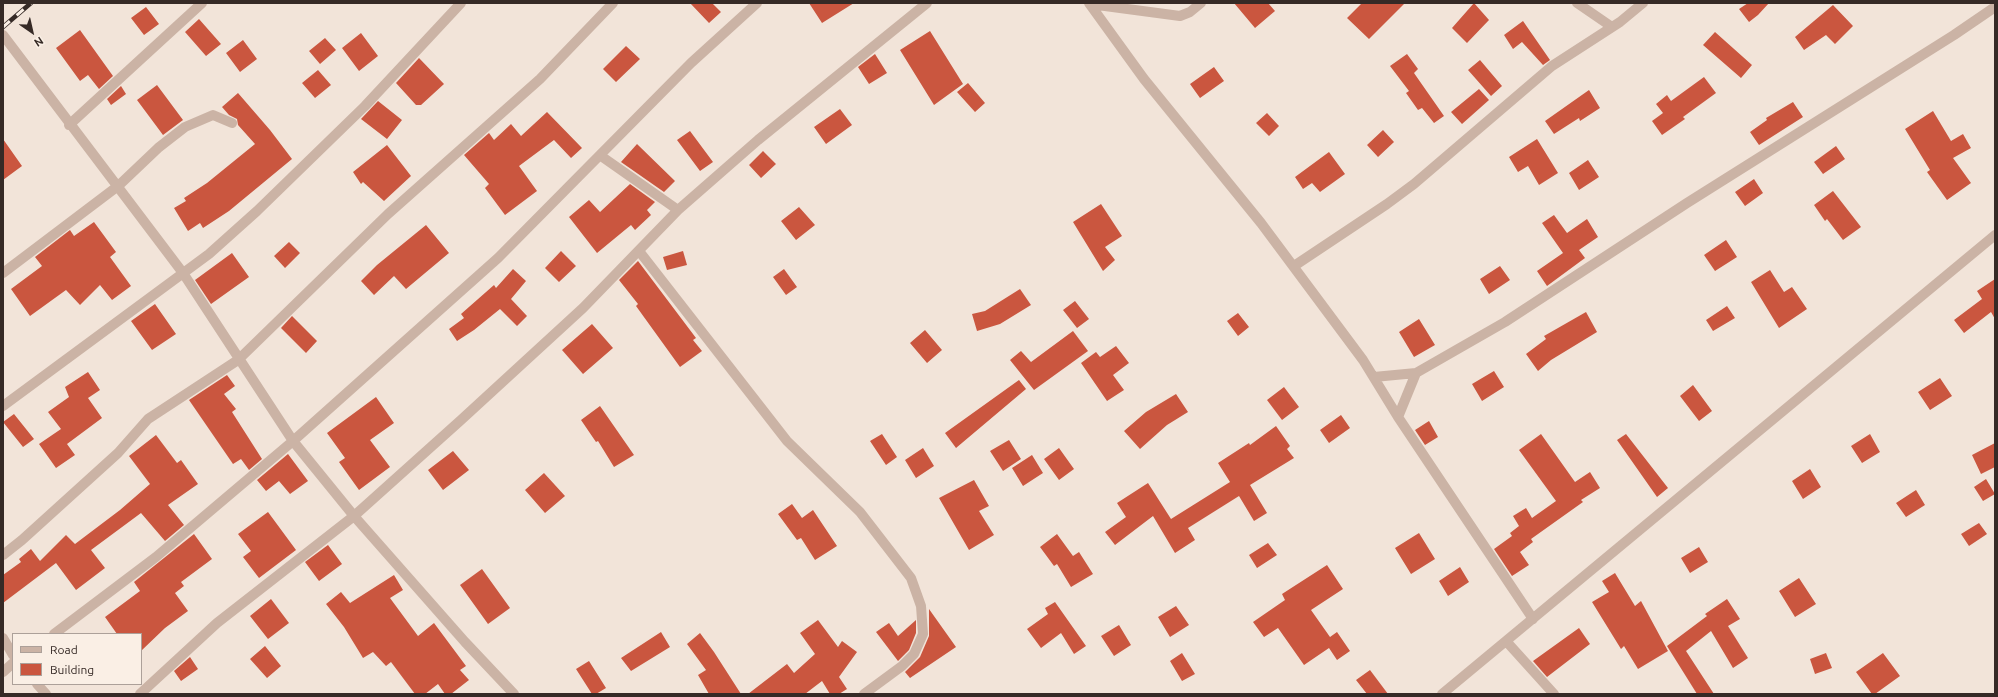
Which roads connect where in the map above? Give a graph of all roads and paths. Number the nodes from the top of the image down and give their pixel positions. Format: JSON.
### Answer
{"nodes":[{"id":1,"x":202,"y":3,"type":"edge"},
{"id":2,"x":461,"y":3,"type":"edge"},
{"id":3,"x":613,"y":3,"type":"edge"},
{"id":4,"x":757,"y":3,"type":"edge"},
{"id":5,"x":927,"y":3,"type":"edge"},
{"id":6,"x":1089,"y":3,"type":"edge"},
{"id":7,"x":1201,"y":3,"type":"edge"},
{"id":8,"x":1577,"y":3,"type":"edge"},
{"id":9,"x":1643,"y":3,"type":"edge"},
{"id":10,"x":1995,"y":6,"type":"edge"},
{"id":11,"x":1612,"y":27,"type":"junction"},
{"id":12,"x":3,"y":36,"type":"edge"},
{"id":13,"x":232,"y":123,"type":"dead end"},
{"id":14,"x":69,"y":125,"type":"junction"},
{"id":15,"x":601,"y":156,"type":"junction"},
{"id":16,"x":118,"y":186,"type":"junction"},
{"id":17,"x":678,"y":210,"type":"junction"},
{"id":18,"x":1995,"y":235,"type":"edge"},
{"id":19,"x":639,"y":251,"type":"junction"},
{"id":20,"x":1294,"y":266,"type":"junction"},
{"id":21,"x":3,"y":273,"type":"edge"},
{"id":22,"x":183,"y":273,"type":"junction"},
{"id":23,"x":238,"y":360,"type":"junction"},
{"id":24,"x":1416,"y":373,"type":"junction"},
{"id":25,"x":1374,"y":377,"type":"junction"},
{"id":26,"x":3,"y":406,"type":"edge"},
{"id":27,"x":1398,"y":417,"type":"junction"},
{"id":28,"x":293,"y":441,"type":"junction"},
{"id":29,"x":354,"y":516,"type":"junction"},
{"id":30,"x":3,"y":555,"type":"edge"},
{"id":31,"x":1533,"y":619,"type":"junction"},
{"id":32,"x":55,"y":633,"type":"edge"},
{"id":33,"x":3,"y":638,"type":"edge"},
{"id":34,"x":1506,"y":641,"type":"junction"},
{"id":35,"x":12,"y":653,"type":"edge"},
{"id":36,"x":12,"y":664,"type":"edge"},
{"id":37,"x":3,"y":672,"type":"edge"},
{"id":38,"x":38,"y":685,"type":"edge"},
{"id":39,"x":46,"y":694,"type":"edge"},
{"id":40,"x":140,"y":694,"type":"edge"},
{"id":41,"x":514,"y":694,"type":"edge"},
{"id":42,"x":864,"y":694,"type":"edge"},
{"id":43,"x":1442,"y":694,"type":"edge"},
{"id":44,"x":1554,"y":694,"type":"edge"}],
"edges":[{"from":1,"to":14,"type":"street"},
{"from":2,"to":22,"type":"street"},
{"from":3,"to":23,"type":"street"},
{"from":4,"to":15,"type":"street"},
{"from":5,"to":17,"type":"street"},
{"from":6,"to":7,"type":"street"},
{"from":6,"to":20,"type":"street"},
{"from":8,"to":11,"type":"street"},
{"from":9,"to":11,"type":"street"},
{"from":10,"to":24,"type":"street"},
{"from":11,"to":20,"type":"street"},
{"from":12,"to":14,"type":"street"},
{"from":13,"to":16,"type":"street"},
{"from":14,"to":16,"type":"street"},
{"from":15,"to":17,"type":"street"},
{"from":15,"to":28,"type":"street"},
{"from":16,"to":21,"type":"street"},
{"from":16,"to":22,"type":"street"},
{"from":17,"to":19,"type":"street"},
{"from":18,"to":31,"type":"street"},
{"from":19,"to":29,"type":"street"},
{"from":19,"to":42,"type":"street"},
{"from":20,"to":25,"type":"street"},
{"from":22,"to":23,"type":"street"},
{"from":22,"to":26,"type":"street"},
{"from":23,"to":28,"type":"street"},
{"from":23,"to":30,"type":"street"},
{"from":24,"to":25,"type":"street"},
{"from":24,"to":27,"type":"street"},
{"from":25,"to":27,"type":"street"},
{"from":27,"to":31,"type":"street"},
{"from":28,"to":29,"type":"street"},
{"from":28,"to":32,"type":"street"},
{"from":29,"to":40,"type":"street"},
{"from":29,"to":41,"type":"street"},
{"from":31,"to":34,"type":"street"},
{"from":33,"to":35,"type":"street"},
{"from":34,"to":43,"type":"street"},
{"from":34,"to":44,"type":"street"},
{"from":36,"to":37,"type":"street"},
{"from":38,"to":39,"type":"street"}]}
